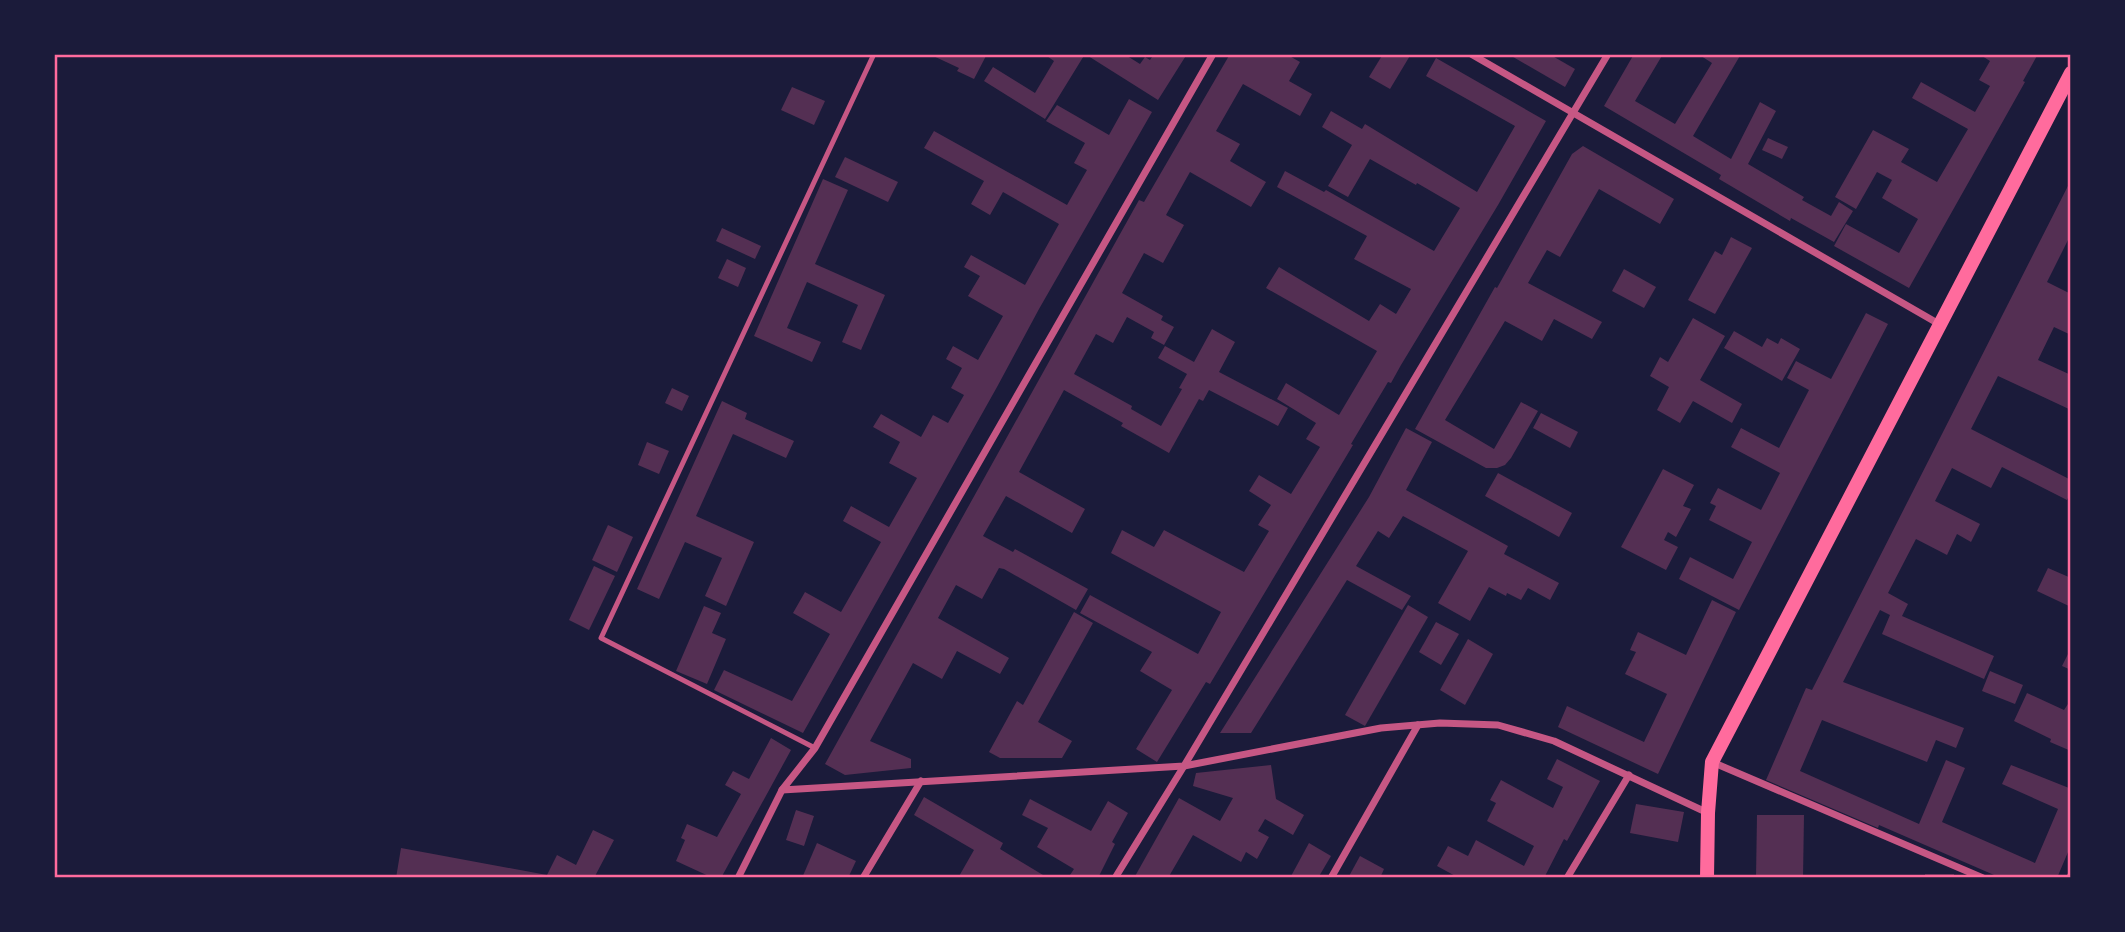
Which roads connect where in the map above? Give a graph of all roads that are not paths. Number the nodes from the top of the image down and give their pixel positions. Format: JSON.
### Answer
{"nodes":[{"id":1,"x":874,"y":54,"type":"edge"},
{"id":2,"x":1213,"y":54,"type":"edge"},
{"id":3,"x":1471,"y":54,"type":"edge"},
{"id":4,"x":1608,"y":54,"type":"edge"},
{"id":5,"x":2071,"y":73,"type":"edge"},
{"id":6,"x":1572,"y":112,"type":"junction"},
{"id":7,"x":1939,"y":324,"type":"junction"},
{"id":8,"x":1418,"y":725,"type":"junction"},
{"id":9,"x":815,"y":748,"type":"junction"},
{"id":10,"x":1712,"y":762,"type":"junction"},
{"id":11,"x":1184,"y":766,"type":"junction"},
{"id":12,"x":1629,"y":775,"type":"junction"},
{"id":13,"x":920,"y":781,"type":"junction"},
{"id":14,"x":782,"y":790,"type":"junction"},
{"id":15,"x":1708,"y":813,"type":"junction"},
{"id":16,"x":1966,"y":874,"type":"edge"},
{"id":17,"x":738,"y":878,"type":"edge"},
{"id":18,"x":863,"y":878,"type":"edge"},
{"id":19,"x":1115,"y":878,"type":"edge"},
{"id":20,"x":1331,"y":878,"type":"edge"},
{"id":21,"x":1567,"y":878,"type":"edge"},
{"id":22,"x":1707,"y":878,"type":"edge"},
{"id":23,"x":1983,"y":878,"type":"edge"}],
"edges":[{"from":1,"to":9,"type":"lane"},
{"from":2,"to":9,"type":"street"},
{"from":3,"to":6,"type":"street"},
{"from":4,"to":6,"type":"street"},
{"from":5,"to":7,"type":"main road"},
{"from":6,"to":7,"type":"street"},
{"from":6,"to":11,"type":"street"},
{"from":7,"to":10,"type":"main road"},
{"from":8,"to":11,"type":"street"},
{"from":8,"to":12,"type":"street"},
{"from":8,"to":20,"type":"street"},
{"from":9,"to":14,"type":"street"},
{"from":10,"to":15,"type":"main road"},
{"from":10,"to":16,"type":"street"},
{"from":11,"to":13,"type":"street"},
{"from":11,"to":19,"type":"street"},
{"from":12,"to":15,"type":"street"},
{"from":12,"to":21,"type":"street"},
{"from":13,"to":14,"type":"street"},
{"from":13,"to":18,"type":"street"},
{"from":14,"to":17,"type":"street"},
{"from":15,"to":22,"type":"main road"},
{"from":16,"to":23,"type":"street"}]}
